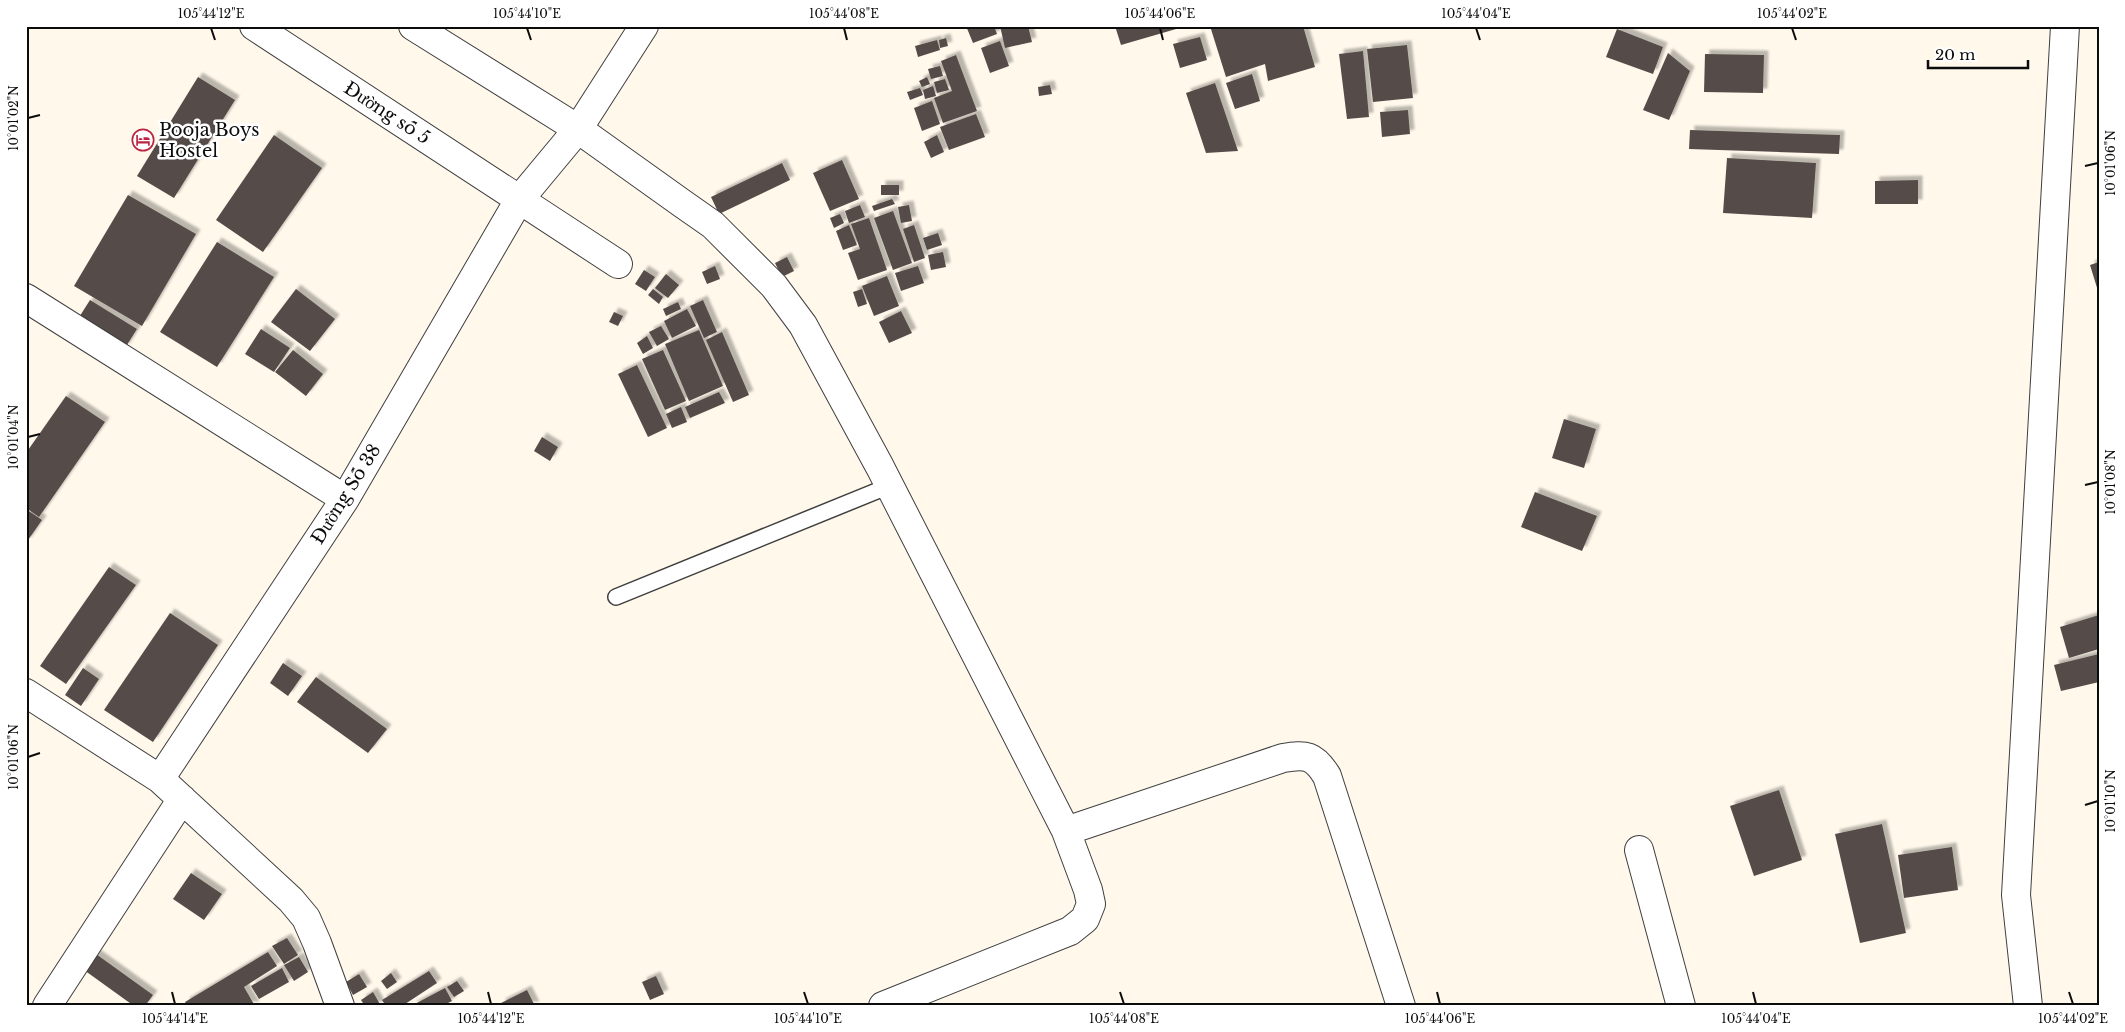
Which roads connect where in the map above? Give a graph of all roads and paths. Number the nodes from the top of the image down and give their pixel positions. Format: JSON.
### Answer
{"nodes":[{"id":1,"x":254,"y":26,"type":"edge"},
{"id":2,"x":413,"y":26,"type":"edge"},
{"id":3,"x":644,"y":26,"type":"edge"},
{"id":4,"x":2065,"y":26,"type":"edge"},
{"id":5,"x":578,"y":129,"type":"junction"},
{"id":6,"x":519,"y":200,"type":"junction"},
{"id":7,"x":618,"y":264,"type":"dead end"},
{"id":8,"x":26,"y":298,"type":"edge"},
{"id":9,"x":889,"y":486,"type":"junction"},
{"id":10,"x":345,"y":500,"type":"junction"},
{"id":11,"x":616,"y":597,"type":"dead end"},
{"id":12,"x":26,"y":693,"type":"edge"},
{"id":13,"x":160,"y":779,"type":"junction"},
{"id":14,"x":182,"y":799,"type":"junction"},
{"id":15,"x":1066,"y":831,"type":"junction"},
{"id":16,"x":1639,"y":850,"type":"dead end"},
{"id":17,"x":47,"y":1006,"type":"edge"},
{"id":18,"x":340,"y":1006,"type":"edge"},
{"id":19,"x":883,"y":1006,"type":"edge"},
{"id":20,"x":1402,"y":1006,"type":"edge"},
{"id":21,"x":1681,"y":1006,"type":"edge"},
{"id":22,"x":2028,"y":1006,"type":"edge"}],
"edges":[{"from":1,"to":6,"type":"street","name":"Đường số 5"},
{"from":2,"to":5,"type":"street"},
{"from":3,"to":5,"type":"street","name":"Đường Số 38"},
{"from":4,"to":22,"type":"street"},
{"from":5,"to":6,"type":"street","name":"Đường Số 38"},
{"from":5,"to":9,"type":"street"},
{"from":6,"to":7,"type":"street","name":"Đường số 5"},
{"from":6,"to":10,"type":"street","name":"Đường Số 38"},
{"from":8,"to":10,"type":"street"},
{"from":9,"to":11,"type":"lane"},
{"from":9,"to":15,"type":"street"},
{"from":10,"to":13,"type":"street","name":"Đường Số 38"},
{"from":12,"to":13,"type":"street"},
{"from":13,"to":14,"type":"street"},
{"from":14,"to":17,"type":"street"},
{"from":14,"to":18,"type":"street"},
{"from":15,"to":19,"type":"street"},
{"from":15,"to":20,"type":"street"},
{"from":16,"to":21,"type":"street"}]}
